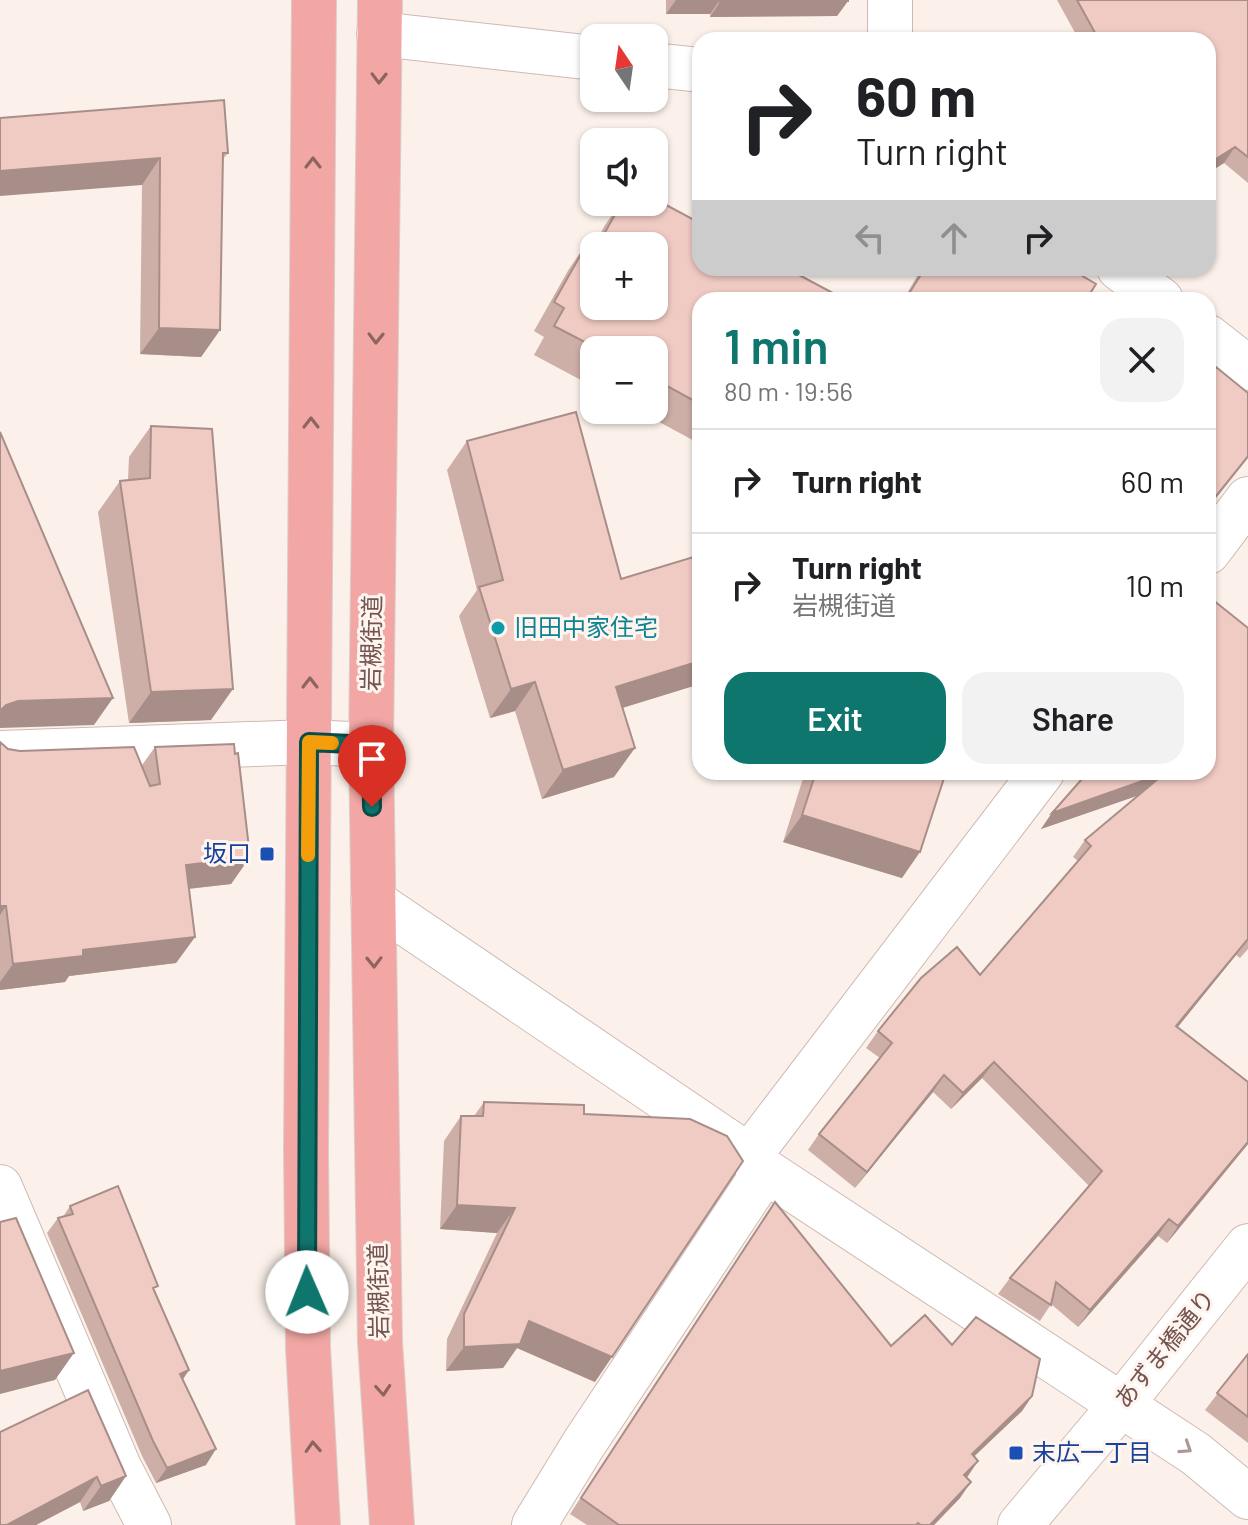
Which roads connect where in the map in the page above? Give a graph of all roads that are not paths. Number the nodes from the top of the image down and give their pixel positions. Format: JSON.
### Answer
{"nodes":[{"id":1,"x":314,"y":0,"type":"edge"},
{"id":2,"x":890,"y":0,"type":"edge"},
{"id":3,"x":380,"y":17,"type":"edge"},
{"id":4,"x":890,"y":32,"type":"edge"},
{"id":5,"x":580,"y":55,"type":"edge"},
{"id":6,"x":668,"y":67,"type":"edge"},
{"id":7,"x":692,"y":69,"type":"edge"},
{"id":8,"x":1130,"y":276,"type":"edge"},
{"id":9,"x":1150,"y":292,"type":"edge"},
{"id":10,"x":1216,"y":343,"type":"edge"},
{"id":11,"x":1248,"y":368,"type":"edge"},
{"id":12,"x":1248,"y":499,"type":"edge"},
{"id":13,"x":1216,"y":541,"type":"edge"},
{"id":14,"x":309,"y":742,"type":"junction"},
{"id":15,"x":371,"y":745,"type":"junction"},
{"id":16,"x":0,"y":753,"type":"edge"},
{"id":17,"x":1036,"y":780,"type":"edge"},
{"id":18,"x":373,"y":901,"type":"junction"},
{"id":19,"x":757,"y":1163,"type":"junction"},
{"id":20,"x":0,"y":1187,"type":"edge"},
{"id":21,"x":1248,"y":1246,"type":"edge"},
{"id":22,"x":1120,"y":1406,"type":"junction"},
{"id":23,"x":1248,"y":1497,"type":"edge"},
{"id":24,"x":149,"y":1525,"type":"edge"},
{"id":25,"x":318,"y":1525,"type":"edge"},
{"id":26,"x":392,"y":1525,"type":"edge"},
{"id":27,"x":534,"y":1525,"type":"edge"},
{"id":28,"x":1020,"y":1525,"type":"edge"}],
"edges":[{"from":14,"to":1,"type":"highway","one_way":true},
{"from":2,"to":4,"type":"street"},
{"from":3,"to":5,"type":"street"},
{"from":3,"to":15,"type":"highway","name":"岩槻街道","one_way":true},
{"from":6,"to":7,"type":"street"},
{"from":8,"to":9,"type":"street"},
{"from":10,"to":11,"type":"street"},
{"from":12,"to":13,"type":"street"},
{"from":14,"to":15,"type":"street"},
{"from":14,"to":16,"type":"street"},
{"from":25,"to":14,"type":"highway","one_way":true},
{"from":15,"to":18,"type":"highway","name":"岩槻街道"},
{"from":17,"to":19,"type":"street"},
{"from":18,"to":19,"type":"street"},
{"from":18,"to":26,"type":"highway","name":"岩槻街道","one_way":true},
{"from":19,"to":22,"type":"street"},
{"from":19,"to":27,"type":"street"},
{"from":20,"to":24,"type":"street"},
{"from":21,"to":22,"type":"street","name":"あずま橋通り"},
{"from":22,"to":23,"type":"street","one_way":true},
{"from":22,"to":28,"type":"street","name":"あずま橋通り"}]}
